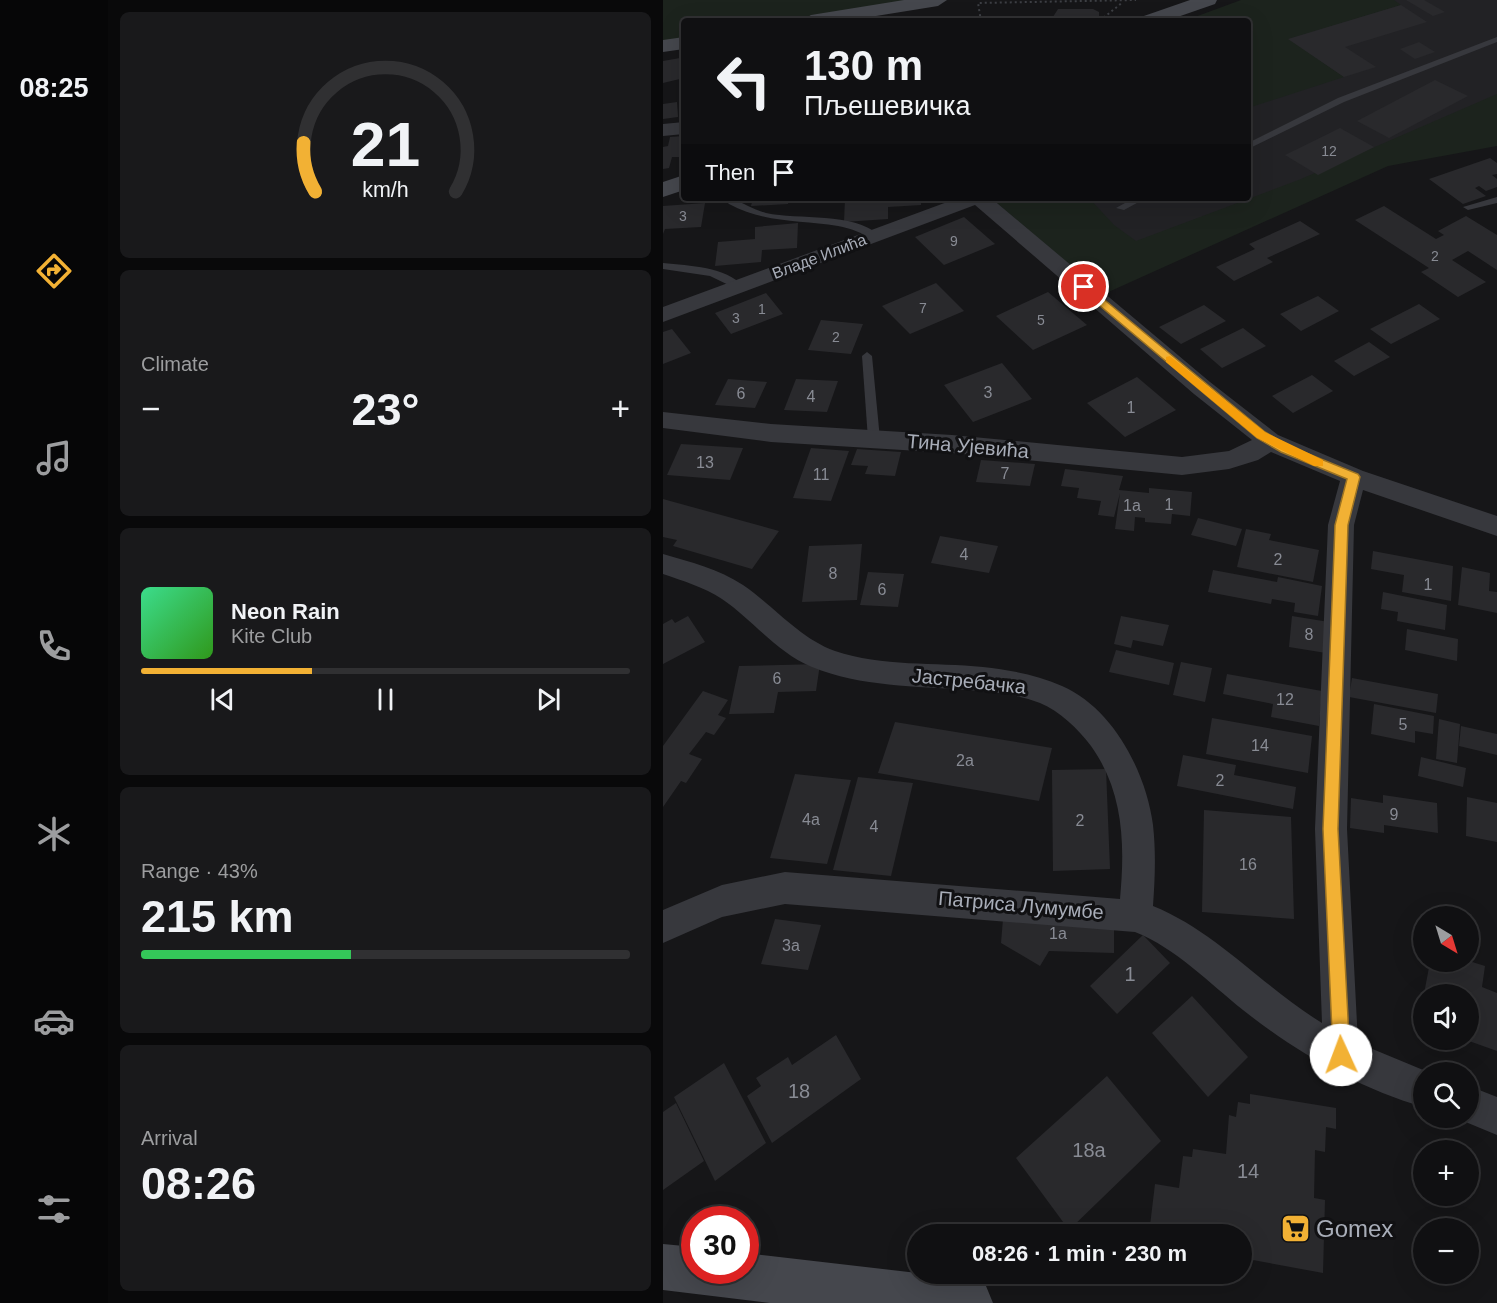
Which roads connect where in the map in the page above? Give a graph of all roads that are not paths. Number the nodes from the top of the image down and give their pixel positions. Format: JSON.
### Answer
{"nodes":[{"id":1,"x":938,"y":0,"type":"edge"},
{"id":2,"x":1208,"y":0,"type":"edge"},
{"id":3,"x":829,"y":18,"type":"edge"},
{"id":4,"x":1157,"y":18,"type":"edge"},
{"id":5,"x":1497,"y":39,"type":"edge"},
{"id":6,"x":681,"y":43,"type":"edge"},
{"id":7,"x":663,"y":46,"type":"edge"},
{"id":8,"x":681,"y":128,"type":"edge"},
{"id":9,"x":663,"y":130,"type":"edge"},
{"id":10,"x":1251,"y":145,"type":"edge"},
{"id":11,"x":681,"y":183,"type":"edge"},
{"id":12,"x":663,"y":190,"type":"edge"},
{"id":13,"x":1497,"y":200,"type":"edge"},
{"id":14,"x":970,"y":201,"type":"edge"},
{"id":15,"x":982,"y":201,"type":"edge"},
{"id":16,"x":1135,"y":201,"type":"edge"},
{"id":17,"x":732,"y":202,"type":"dead end"},
{"id":18,"x":1468,"y":207,"type":"dead end"},
{"id":19,"x":1121,"y":208,"type":"dead end"},
{"id":20,"x":874,"y":235,"type":"junction"},
{"id":21,"x":663,"y":266,"type":"edge"},
{"id":22,"x":739,"y":287,"type":"junction"},
{"id":23,"x":663,"y":315,"type":"edge"},
{"id":24,"x":867,"y":356,"type":"dead end"},
{"id":25,"x":663,"y":420,"type":"edge"},
{"id":26,"x":874,"y":439,"type":"junction"},
{"id":27,"x":1269,"y":441,"type":"junction"},
{"id":28,"x":1354,"y":477,"type":"junction"},
{"id":29,"x":1497,"y":526,"type":"edge"},
{"id":30,"x":663,"y":564,"type":"edge"},
{"id":31,"x":1135,"y":916,"type":"junction"},
{"id":32,"x":663,"y":927,"type":"edge"},
{"id":33,"x":1341,"y":1055,"type":"junction"},
{"id":34,"x":1413,"y":1085,"type":"edge"},
{"id":35,"x":1479,"y":1109,"type":"edge"},
{"id":36,"x":1497,"y":1116,"type":"edge"},
{"id":37,"x":663,"y":1267,"type":"edge"},
{"id":38,"x":885,"y":1299,"type":"edge"},
{"id":39,"x":969,"y":1303,"type":"edge"}],
"edges":[{"from":1,"to":3,"type":"street"},
{"from":2,"to":4,"type":"street"},
{"from":5,"to":10,"type":"lane"},
{"from":6,"to":7,"type":"street"},
{"from":8,"to":9,"type":"street"},
{"from":11,"to":12,"type":"street"},
{"from":13,"to":18,"type":"lane"},
{"from":14,"to":20,"type":"street","name":"Владе Илића"},
{"from":15,"to":27,"type":"street"},
{"from":16,"to":19,"type":"lane"},
{"from":17,"to":20,"type":"lane"},
{"from":20,"to":22,"type":"street","name":"Владе Илића"},
{"from":21,"to":22,"type":"lane"},
{"from":22,"to":23,"type":"street","name":"Владе Илића"},
{"from":24,"to":26,"type":"lane"},
{"from":25,"to":26,"type":"street","name":"Тина Ујевића"},
{"from":26,"to":27,"type":"street","name":"Тина Ујевића"},
{"from":27,"to":28,"type":"street"},
{"from":28,"to":29,"type":"street"},
{"from":28,"to":33,"type":"street"},
{"from":30,"to":31,"type":"street","name":"Јастребачка"},
{"from":31,"to":32,"type":"street","name":"Патриса Лумумбе"},
{"from":31,"to":33,"type":"street","name":"Патриса Лумумбе"},
{"from":33,"to":34,"type":"street","name":"Патриса Лумумбе"},
{"from":35,"to":36,"type":"street"},
{"from":37,"to":38,"type":"street"},
{"from":38,"to":39,"type":"street"}]}
